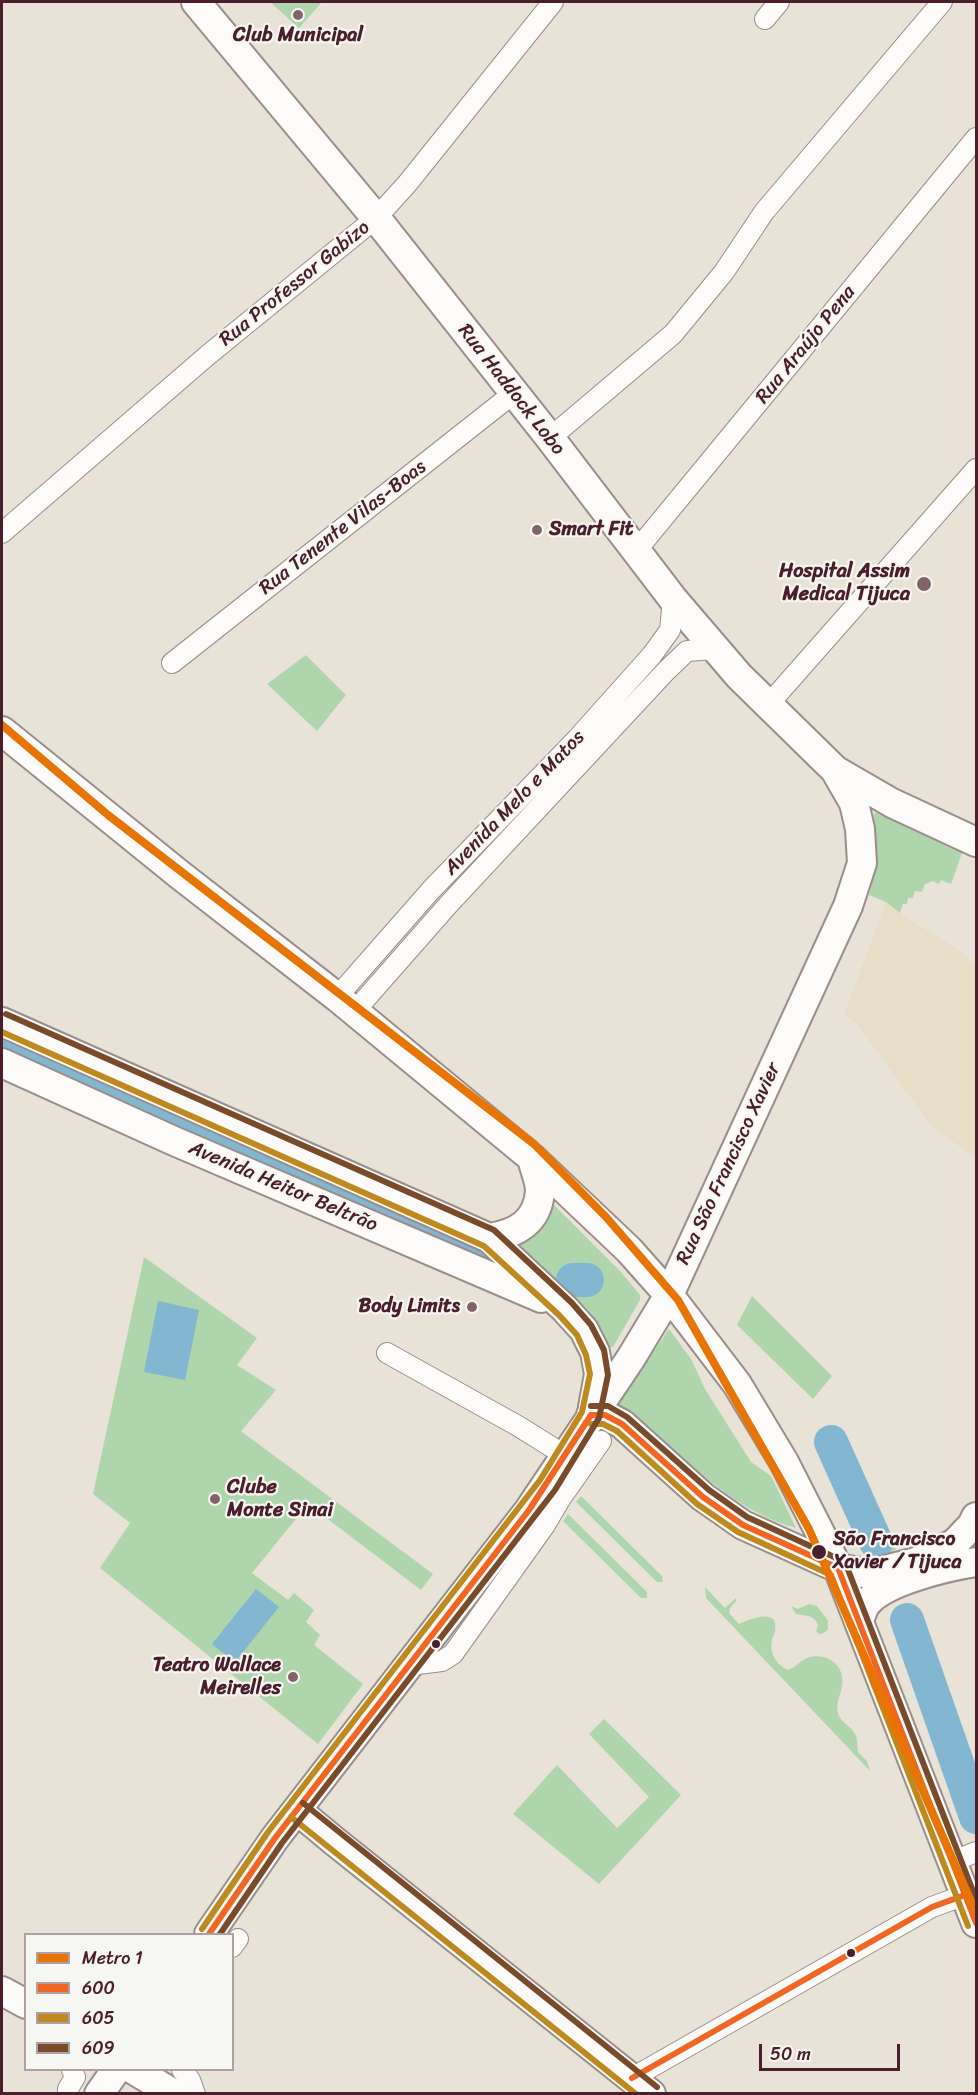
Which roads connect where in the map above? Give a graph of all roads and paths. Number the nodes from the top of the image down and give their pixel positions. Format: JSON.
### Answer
{"nodes":[{"id":1,"x":196,"y":2,"type":"edge"},
{"id":2,"x":553,"y":2,"type":"edge"},
{"id":3,"x":779,"y":2,"type":"edge"},
{"id":4,"x":942,"y":2,"type":"edge"},
{"id":5,"x":765,"y":19,"type":"dead end"},
{"id":6,"x":976,"y":138,"type":"edge"},
{"id":7,"x":376,"y":218,"type":"junction"},
{"id":8,"x":514,"y":393,"type":"junction"},
{"id":9,"x":550,"y":438,"type":"junction"},
{"id":10,"x":976,"y":469,"type":"edge"},
{"id":11,"x":2,"y":533,"type":"edge"},
{"id":12,"x":636,"y":551,"type":"junction"},
{"id":13,"x":673,"y":598,"type":"junction"},
{"id":14,"x":715,"y":649,"type":"junction"},
{"id":15,"x":172,"y":663,"type":"dead end"},
{"id":16,"x":768,"y":705,"type":"junction"},
{"id":17,"x":2,"y":731,"type":"edge"},
{"id":18,"x":835,"y":770,"type":"junction"},
{"id":19,"x":976,"y":842,"type":"edge"},
{"id":20,"x":346,"y":1005,"type":"junction"},
{"id":21,"x":2,"y":1022,"type":"edge"},
{"id":22,"x":2,"y":1064,"type":"edge"},
{"id":23,"x":532,"y":1158,"type":"junction"},
{"id":24,"x":489,"y":1238,"type":"junction"},
{"id":25,"x":669,"y":1295,"type":"junction"},
{"id":26,"x":565,"y":1309,"type":"junction"},
{"id":27,"x":387,"y":1353,"type":"dead end"},
{"id":28,"x":596,"y":1428,"type":"junction"},
{"id":29,"x":566,"y":1456,"type":"junction"},
{"id":30,"x":975,"y":1530,"type":"edge"},
{"id":31,"x":976,"y":1562,"type":"edge"},
{"id":32,"x":838,"y":1568,"type":"junction"},
{"id":33,"x":860,"y":1620,"type":"junction"},
{"id":34,"x":410,"y":1665,"type":"junction"},
{"id":35,"x":297,"y":1810,"type":"junction"},
{"id":36,"x":964,"y":1857,"type":"edge"},
{"id":37,"x":965,"y":1895,"type":"junction"},
{"id":38,"x":976,"y":1923,"type":"edge"},
{"id":39,"x":210,"y":1933,"type":"edge"},
{"id":40,"x":2,"y":1991,"type":"edge"},
{"id":41,"x":24,"y":2003,"type":"edge"},
{"id":42,"x":72,"y":2071,"type":"edge"},
{"id":43,"x":115,"y":2071,"type":"edge"},
{"id":44,"x":136,"y":2071,"type":"edge"},
{"id":45,"x":183,"y":2071,"type":"edge"},
{"id":46,"x":641,"y":2086,"type":"edge"},
{"id":47,"x":68,"y":2094,"type":"edge"},
{"id":48,"x":99,"y":2094,"type":"edge"},
{"id":49,"x":174,"y":2094,"type":"edge"},
{"id":50,"x":195,"y":2094,"type":"edge"}],
"edges":[{"from":1,"to":7,"type":"main road","name":"Rua Haddock Lobo"},
{"from":2,"to":7,"type":"street","name":"Rua Professor Gabizo"},
{"from":3,"to":5,"type":"street"},
{"from":4,"to":9,"type":"street"},
{"from":6,"to":12,"type":"street","name":"Rua Araújo Pena"},
{"from":7,"to":8,"type":"main road","name":"Rua Haddock Lobo"},
{"from":7,"to":11,"type":"street","name":"Rua Professor Gabizo"},
{"from":8,"to":9,"type":"main road","name":"Rua Haddock Lobo"},
{"from":8,"to":15,"type":"street","name":"Rua Tenente Vilas-Boas"},
{"from":9,"to":12,"type":"main road","name":"Rua Haddock Lobo"},
{"from":10,"to":16,"type":"street"},
{"from":12,"to":13,"type":"main road","name":"Rua Haddock Lobo"},
{"from":13,"to":14,"type":"main road","name":"Rua Haddock Lobo"},
{"from":13,"to":20,"type":"street","name":"Avenida Melo e Matos"},
{"from":14,"to":16,"type":"main road","name":"Rua Haddock Lobo"},
{"from":14,"to":20,"type":"street","name":"Avenida Melo e Matos"},
{"from":16,"to":18,"type":"main road","name":"Rua Haddock Lobo"},
{"from":17,"to":20,"type":"main road"},
{"from":18,"to":19,"type":"main road"},
{"from":18,"to":25,"type":"main road","name":"Rua São Francisco Xavier"},
{"from":20,"to":23,"type":"main road"},
{"from":21,"to":24,"type":"main road","name":"Avenida Heitor Beltrão"},
{"from":22,"to":26,"type":"main road","name":"Avenida Heitor Beltrão"},
{"from":23,"to":24,"type":"main road"},
{"from":23,"to":25,"type":"main road"},
{"from":24,"to":26,"type":"main road","name":"Avenida Heitor Beltrão"},
{"from":25,"to":28,"type":"main road","name":"Rua São Francisco Xavier"},
{"from":25,"to":32,"type":"main road"},
{"from":26,"to":28,"type":"main road","name":"Avenida Heitor Beltrão"},
{"from":27,"to":29,"type":"street"},
{"from":28,"to":29,"type":"main road","name":"Rua São Francisco Xavier"},
{"from":28,"to":32,"type":"main road"},
{"from":28,"to":34,"type":"street"},
{"from":29,"to":34,"type":"main road","name":"Rua São Francisco Xavier"},
{"from":30,"to":32,"type":"main road"},
{"from":31,"to":33,"type":"main road"},
{"from":32,"to":33,"type":"main road"},
{"from":33,"to":36,"type":"main road"},
{"from":34,"to":35,"type":"main road","name":"Rua São Francisco Xavier"},
{"from":35,"to":39,"type":"main road","name":"Rua São Francisco Xavier"},
{"from":35,"to":46,"type":"main road"},
{"from":36,"to":37,"type":"main road"},
{"from":37,"to":38,"type":"main road"},
{"from":37,"to":46,"type":"street"},
{"from":40,"to":41,"type":"main road"},
{"from":42,"to":47,"type":"street"},
{"from":43,"to":48,"type":"main road"},
{"from":44,"to":49,"type":"main road"},
{"from":45,"to":50,"type":"street"}]}
